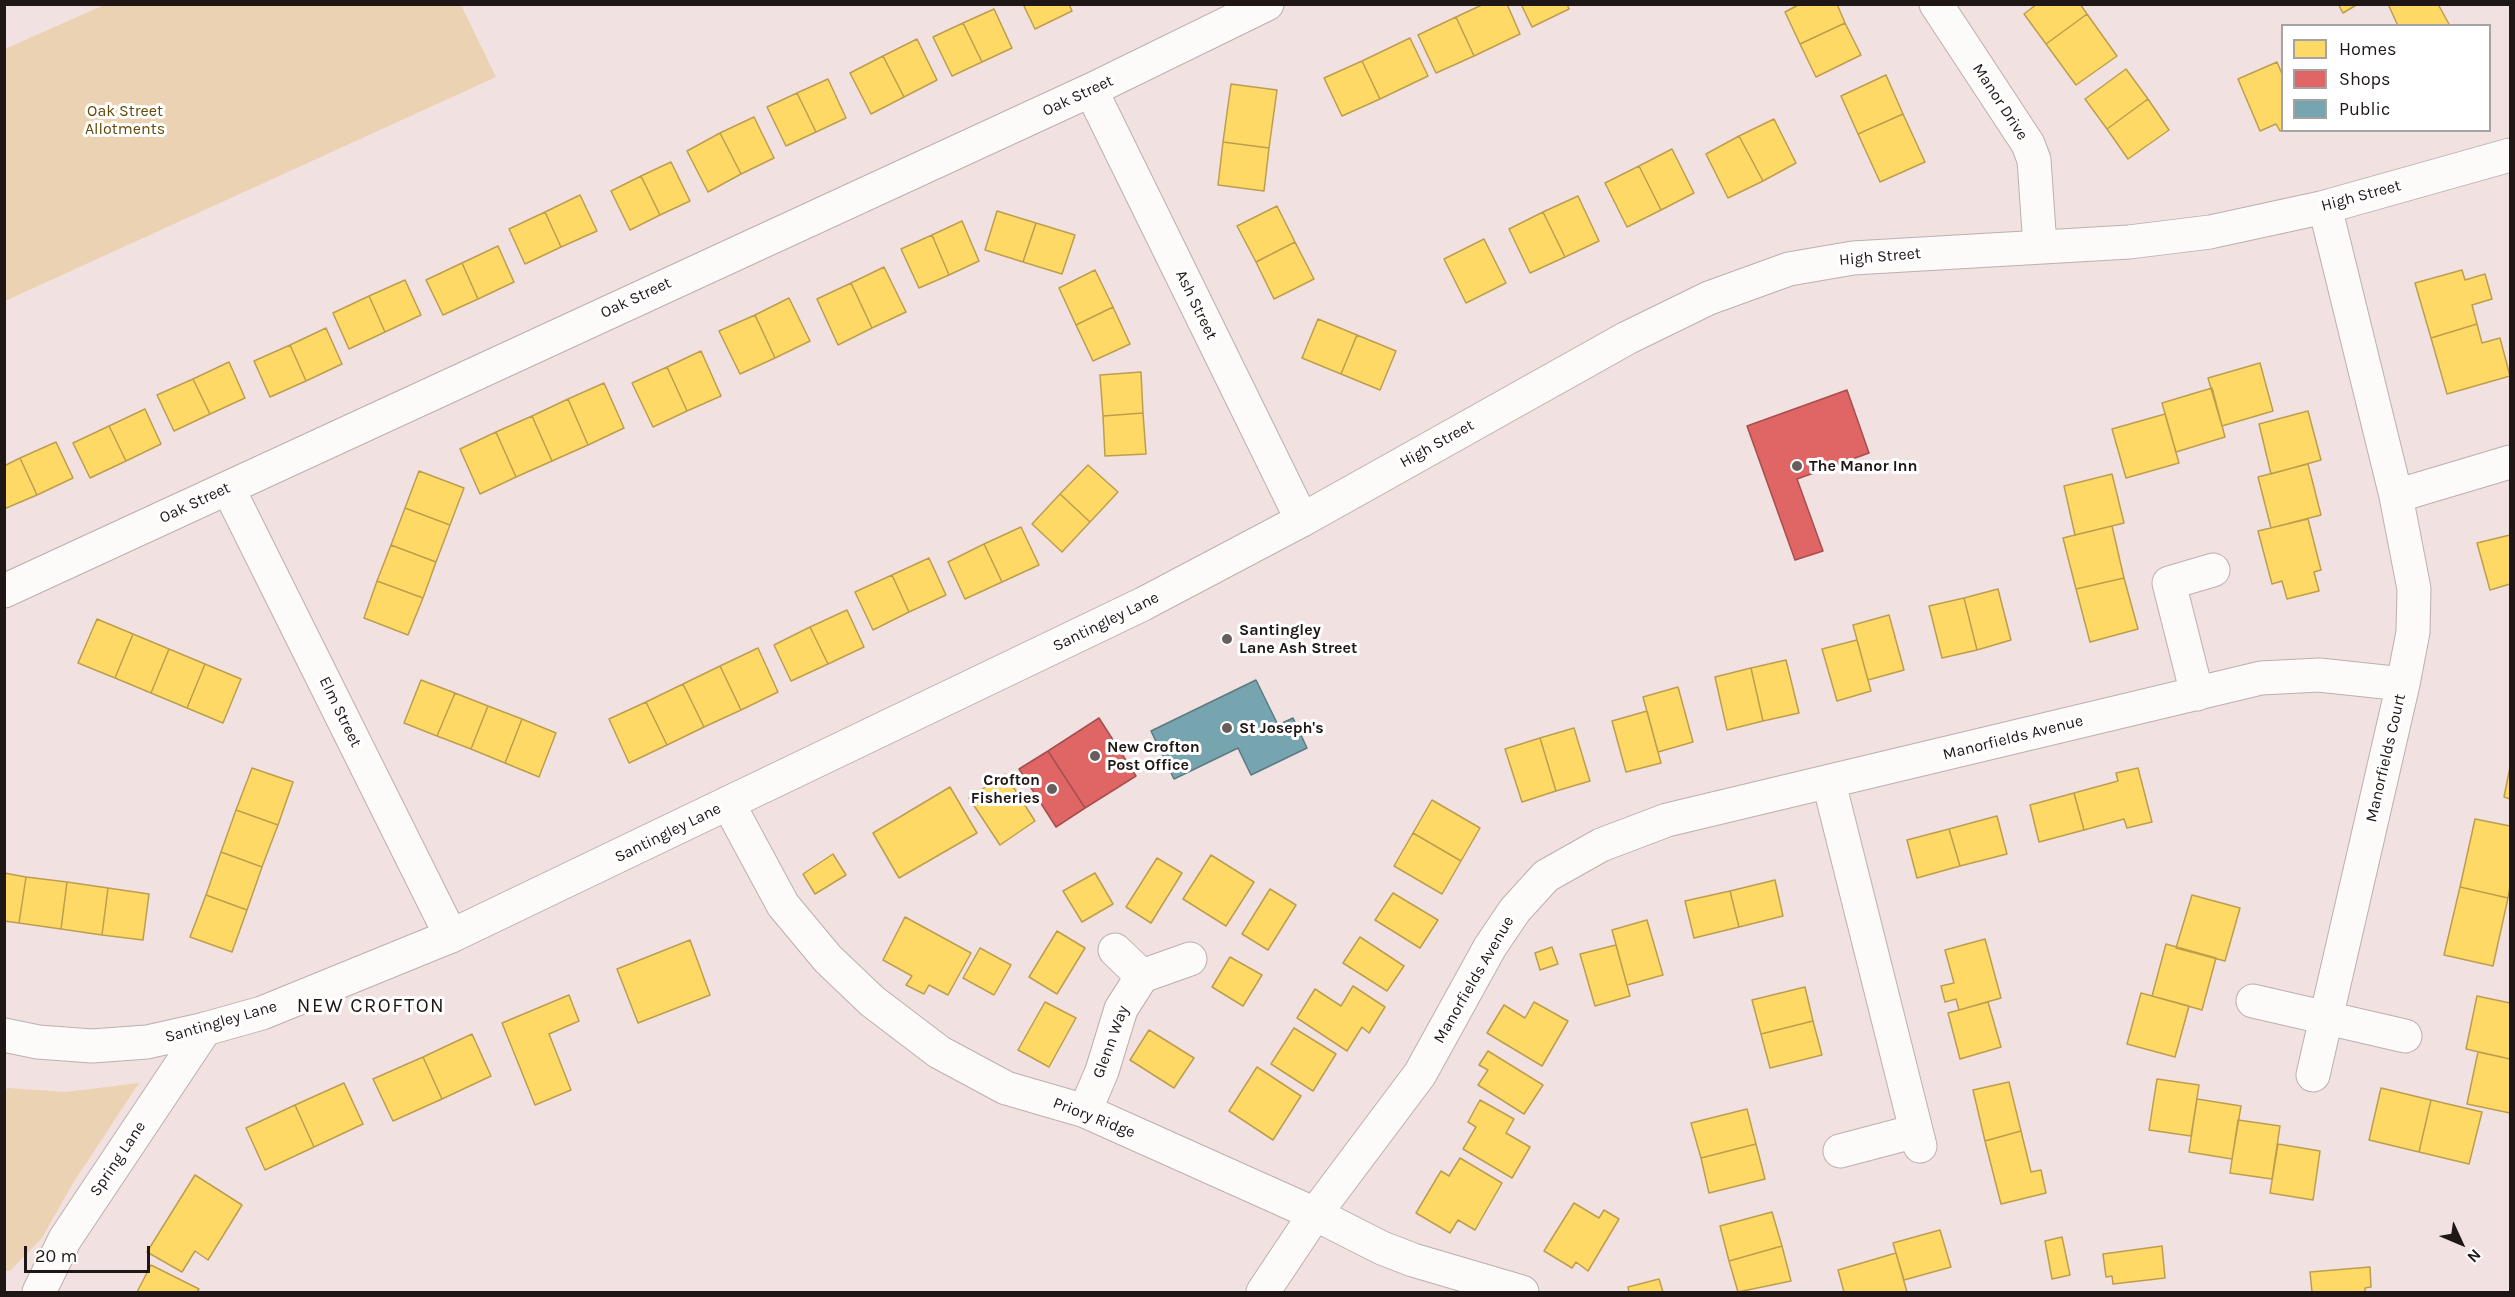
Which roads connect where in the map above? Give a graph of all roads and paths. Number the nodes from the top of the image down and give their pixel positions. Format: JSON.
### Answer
{"nodes":[{"id":1,"x":1267,"y":4,"type":"edge"},
{"id":2,"x":1936,"y":4,"type":"edge"},
{"id":3,"x":1091,"y":90,"type":"junction"},
{"id":4,"x":2511,"y":155,"type":"edge"},
{"id":5,"x":2325,"y":207,"type":"junction"},
{"id":6,"x":2040,"y":246,"type":"junction"},
{"id":7,"x":2511,"y":462,"type":"edge"},
{"id":8,"x":228,"y":488,"type":"junction"},
{"id":9,"x":2396,"y":496,"type":"junction"},
{"id":10,"x":1302,"y":520,"type":"junction"},
{"id":11,"x":2213,"y":570,"type":"dead end"},
{"id":12,"x":4,"y":591,"type":"edge"},
{"id":13,"x":2403,"y":684,"type":"junction"},
{"id":14,"x":2196,"y":694,"type":"junction"},
{"id":15,"x":1829,"y":783,"type":"junction"},
{"id":16,"x":728,"y":803,"type":"junction"},
{"id":17,"x":452,"y":936,"type":"junction"},
{"id":18,"x":1115,"y":950,"type":"dead end"},
{"id":19,"x":1190,"y":958,"type":"dead end"},
{"id":20,"x":1142,"y":976,"type":"junction"},
{"id":21,"x":2253,"y":1000,"type":"dead end"},
{"id":22,"x":2326,"y":1018,"type":"junction"},
{"id":23,"x":205,"y":1029,"type":"junction"},
{"id":24,"x":4,"y":1035,"type":"edge"},
{"id":25,"x":2405,"y":1036,"type":"dead end"},
{"id":26,"x":2313,"y":1075,"type":"dead end"},
{"id":27,"x":1085,"y":1111,"type":"junction"},
{"id":28,"x":1840,"y":1151,"type":"dead end"},
{"id":29,"x":1315,"y":1214,"type":"junction"},
{"id":30,"x":39,"y":1293,"type":"edge"},
{"id":31,"x":1263,"y":1293,"type":"edge"},
{"id":32,"x":1522,"y":1293,"type":"edge"}],
"edges":[{"from":1,"to":3,"type":"street","name":"Oak Street"},
{"from":2,"to":6,"type":"street","name":"Manor Drive"},
{"from":3,"to":8,"type":"street","name":"Oak Street"},
{"from":3,"to":10,"type":"street","name":"Ash Street"},
{"from":4,"to":5,"type":"street","name":"High Street"},
{"from":5,"to":6,"type":"street","name":"High Street"},
{"from":5,"to":9,"type":"street","name":"Manorfields Court"},
{"from":6,"to":10,"type":"street","name":"High Street"},
{"from":7,"to":9,"type":"street"},
{"from":8,"to":12,"type":"street","name":"Oak Street"},
{"from":8,"to":17,"type":"street","name":"Elm Street"},
{"from":9,"to":13,"type":"street","name":"Manorfields Court"},
{"from":10,"to":16,"type":"street","name":"Santingley Lane"},
{"from":11,"to":14,"type":"street"},
{"from":13,"to":14,"type":"street","name":"Manorfields Avenue"},
{"from":13,"to":22,"type":"street","name":"Manorfields Court"},
{"from":14,"to":15,"type":"street","name":"Manorfields Avenue"},
{"from":15,"to":28,"type":"street"},
{"from":15,"to":29,"type":"street","name":"Manorfields Avenue"},
{"from":16,"to":17,"type":"street","name":"Santingley Lane"},
{"from":16,"to":27,"type":"street","name":"Priory Ridge"},
{"from":17,"to":23,"type":"street","name":"Santingley Lane"},
{"from":18,"to":20,"type":"street"},
{"from":19,"to":20,"type":"street"},
{"from":20,"to":27,"type":"street","name":"Glenn Way"},
{"from":21,"to":22,"type":"street"},
{"from":22,"to":25,"type":"street"},
{"from":22,"to":26,"type":"street","name":"Manorfields Court"},
{"from":23,"to":24,"type":"street","name":"Santingley Lane"},
{"from":23,"to":30,"type":"street","name":"Spring Lane"},
{"from":27,"to":29,"type":"street","name":"Priory Ridge"},
{"from":29,"to":31,"type":"street","name":"Manorfields Avenue"},
{"from":29,"to":32,"type":"street","name":"Priory Ridge"}]}
